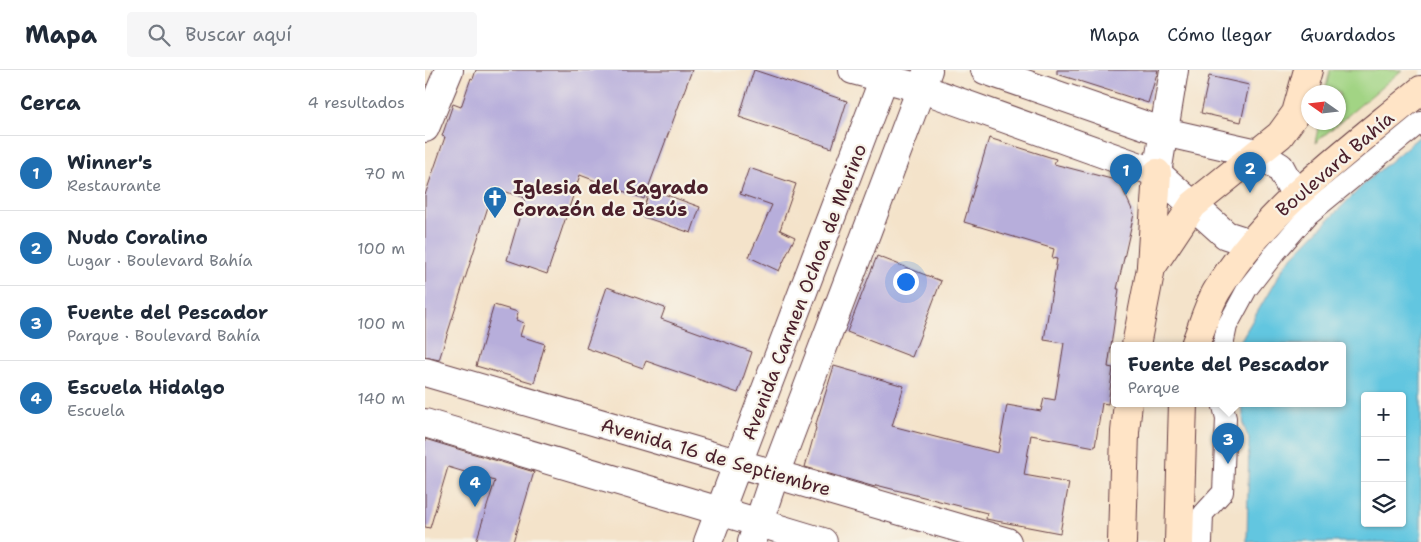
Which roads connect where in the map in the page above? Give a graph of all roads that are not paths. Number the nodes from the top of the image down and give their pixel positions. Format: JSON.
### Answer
{"nodes":[{"id":1,"x":449,"y":70,"type":"edge"},
{"id":2,"x":853,"y":70,"type":"edge"},
{"id":3,"x":985,"y":70,"type":"edge"},
{"id":4,"x":1174,"y":70,"type":"edge"},
{"id":5,"x":1308,"y":70,"type":"edge"},
{"id":6,"x":886,"y":75,"type":"edge"},
{"id":7,"x":924,"y":79,"type":"edge"},
{"id":8,"x":1421,"y":90,"type":"edge"},
{"id":9,"x":1421,"y":122,"type":"edge"},
{"id":10,"x":425,"y":128,"type":"edge"},
{"id":11,"x":1164,"y":132,"type":"junction"},
{"id":12,"x":1257,"y":153,"type":"junction"},
{"id":13,"x":1157,"y":173,"type":"junction"},
{"id":14,"x":1295,"y":195,"type":"junction"},
{"id":15,"x":1193,"y":205,"type":"junction"},
{"id":16,"x":1251,"y":242,"type":"junction"},
{"id":17,"x":1151,"y":268,"type":"junction"},
{"id":18,"x":1137,"y":342,"type":"edge"},
{"id":19,"x":1196,"y":342,"type":"edge"},
{"id":20,"x":1224,"y":342,"type":"edge"},
{"id":21,"x":425,"y":372,"type":"edge"},
{"id":22,"x":1128,"y":407,"type":"edge"},
{"id":23,"x":1183,"y":407,"type":"edge"},
{"id":24,"x":1223,"y":407,"type":"edge"},
{"id":25,"x":425,"y":423,"type":"edge"},
{"id":26,"x":739,"y":464,"type":"junction"},
{"id":27,"x":775,"y":474,"type":"junction"},
{"id":28,"x":720,"y":512,"type":"junction"},
{"id":29,"x":756,"y":532,"type":"edge"},
{"id":30,"x":708,"y":542,"type":"edge"},
{"id":31,"x":823,"y":542,"type":"edge"},
{"id":32,"x":1007,"y":542,"type":"edge"},
{"id":33,"x":1122,"y":542,"type":"edge"},
{"id":34,"x":1179,"y":542,"type":"edge"},
{"id":35,"x":1202,"y":542,"type":"edge"}],
"edges":[{"from":1,"to":10,"type":"street"},
{"from":2,"to":6,"type":"street"},
{"from":3,"to":11,"type":"street"},
{"from":4,"to":11,"type":"street"},
{"from":5,"to":12,"type":"main road"},
{"from":6,"to":7,"type":"street"},
{"from":6,"to":26,"type":"street","name":"Avenida Carmen Ochoa de Merino"},
{"from":7,"to":13,"type":"street"},
{"from":7,"to":27,"type":"street","name":"Avenida Carmen Ochoa de Merino"},
{"from":8,"to":14,"type":"main road","name":"Boulevard Bahía"},
{"from":9,"to":20,"type":"street"},
{"from":11,"to":12,"type":"street"},
{"from":11,"to":13,"type":"street"},
{"from":12,"to":14,"type":"street"},
{"from":12,"to":15,"type":"main road"},
{"from":13,"to":15,"type":"street"},
{"from":13,"to":17,"type":"main road"},
{"from":14,"to":16,"type":"main road","name":"Boulevard Bahía"},
{"from":15,"to":16,"type":"street"},
{"from":15,"to":17,"type":"main road"},
{"from":16,"to":19,"type":"main road","name":"Boulevard Bahía"},
{"from":17,"to":18,"type":"main road"},
{"from":21,"to":26,"type":"street","name":"Avenida 16 de Septiembre"},
{"from":22,"to":33,"type":"main road"},
{"from":23,"to":34,"type":"main road"},
{"from":24,"to":35,"type":"street"},
{"from":25,"to":28,"type":"street"},
{"from":26,"to":27,"type":"street","name":"Avenida 16 de Septiembre"},
{"from":26,"to":28,"type":"street","name":"Avenida Carmen Ochoa de Merino"},
{"from":27,"to":29,"type":"street","name":"Avenida Carmen Ochoa de Merino"},
{"from":27,"to":32,"type":"street","name":"Avenida 16 de Septiembre"},
{"from":28,"to":29,"type":"street"},
{"from":28,"to":30,"type":"street","name":"Avenida Carmen Ochoa de Merino"},
{"from":29,"to":31,"type":"street"}]}
